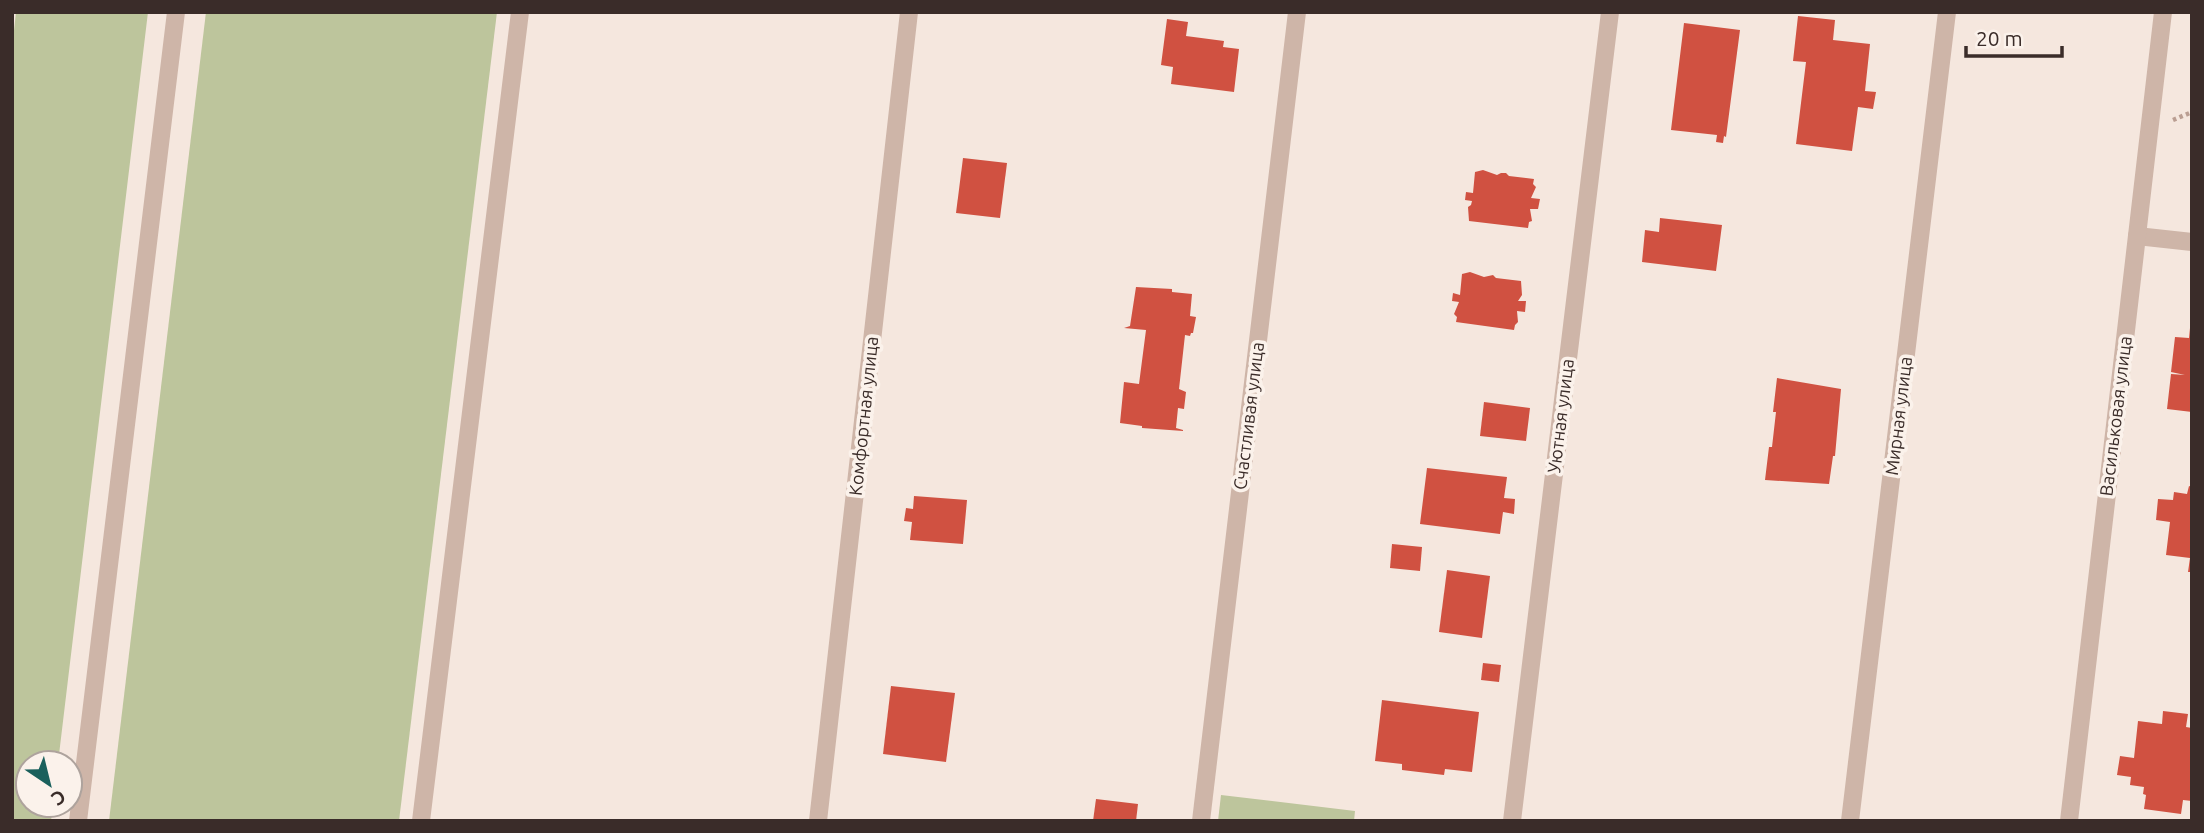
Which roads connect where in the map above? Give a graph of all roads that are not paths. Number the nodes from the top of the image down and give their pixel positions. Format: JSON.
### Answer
{"nodes":[{"id":1,"x":176,"y":12,"type":"edge"},
{"id":2,"x":520,"y":12,"type":"edge"},
{"id":3,"x":909,"y":12,"type":"edge"},
{"id":4,"x":1297,"y":12,"type":"edge"},
{"id":5,"x":1610,"y":12,"type":"edge"},
{"id":6,"x":1947,"y":12,"type":"edge"},
{"id":7,"x":2163,"y":12,"type":"edge"},
{"id":8,"x":2137,"y":236,"type":"junction"},
{"id":9,"x":2192,"y":242,"type":"edge"},
{"id":10,"x":78,"y":821,"type":"edge"},
{"id":11,"x":421,"y":821,"type":"edge"},
{"id":12,"x":818,"y":821,"type":"edge"},
{"id":13,"x":1201,"y":821,"type":"edge"},
{"id":14,"x":1512,"y":821,"type":"edge"},
{"id":15,"x":1850,"y":821,"type":"edge"},
{"id":16,"x":2069,"y":821,"type":"edge"}],
"edges":[{"from":1,"to":10,"type":"street"},
{"from":2,"to":11,"type":"street"},
{"from":3,"to":12,"type":"street","name":"Комфортная улица"},
{"from":4,"to":13,"type":"street","name":"Счастливая улица"},
{"from":5,"to":14,"type":"street","name":"Уютная улица"},
{"from":6,"to":15,"type":"street","name":"Мирная улица"},
{"from":7,"to":8,"type":"street","name":"Васильковая улица"},
{"from":8,"to":9,"type":"street"},
{"from":8,"to":16,"type":"street","name":"Васильковая улица"}]}
